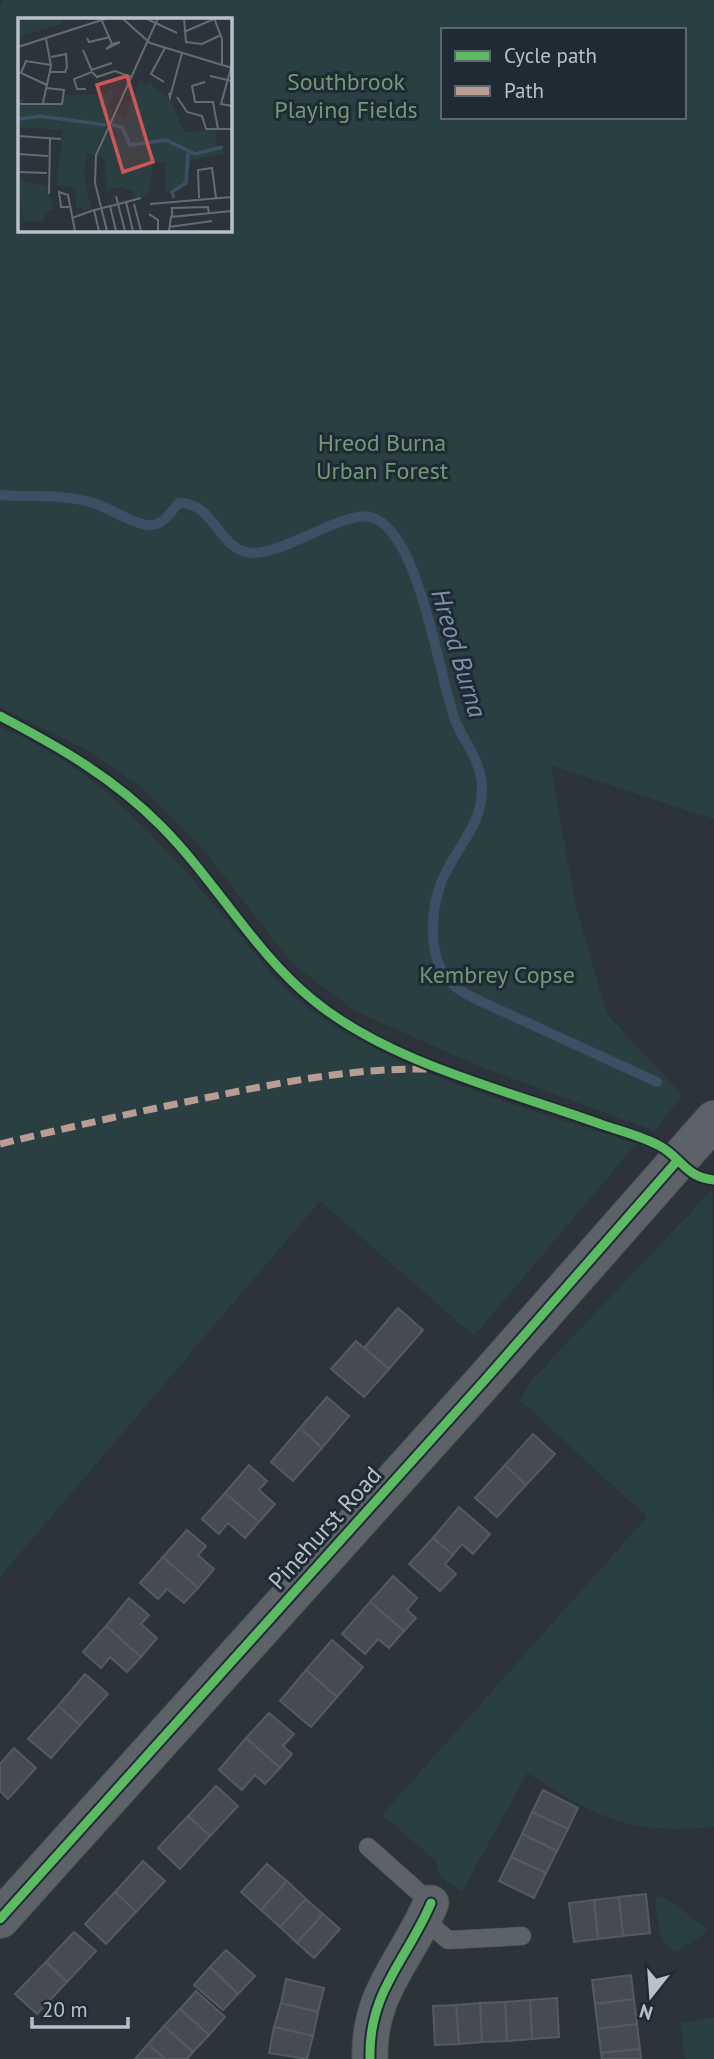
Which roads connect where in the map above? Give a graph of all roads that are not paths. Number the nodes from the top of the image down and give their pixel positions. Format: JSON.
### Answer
{"nodes":[{"id":1,"x":714,"y":1120,"type":"edge"},
{"id":2,"x":368,"y":1847,"type":"dead end"},
{"id":3,"x":428,"y":1911,"type":"junction"},
{"id":4,"x":0,"y":1919,"type":"edge"},
{"id":5,"x":522,"y":1936,"type":"dead end"},
{"id":6,"x":370,"y":2059,"type":"edge"}],
"edges":[{"from":1,"to":4,"type":"street","name":"Pinehurst Road"},
{"from":2,"to":3,"type":"lane"},
{"from":3,"to":5,"type":"lane"},
{"from":3,"to":6,"type":"street"}]}
